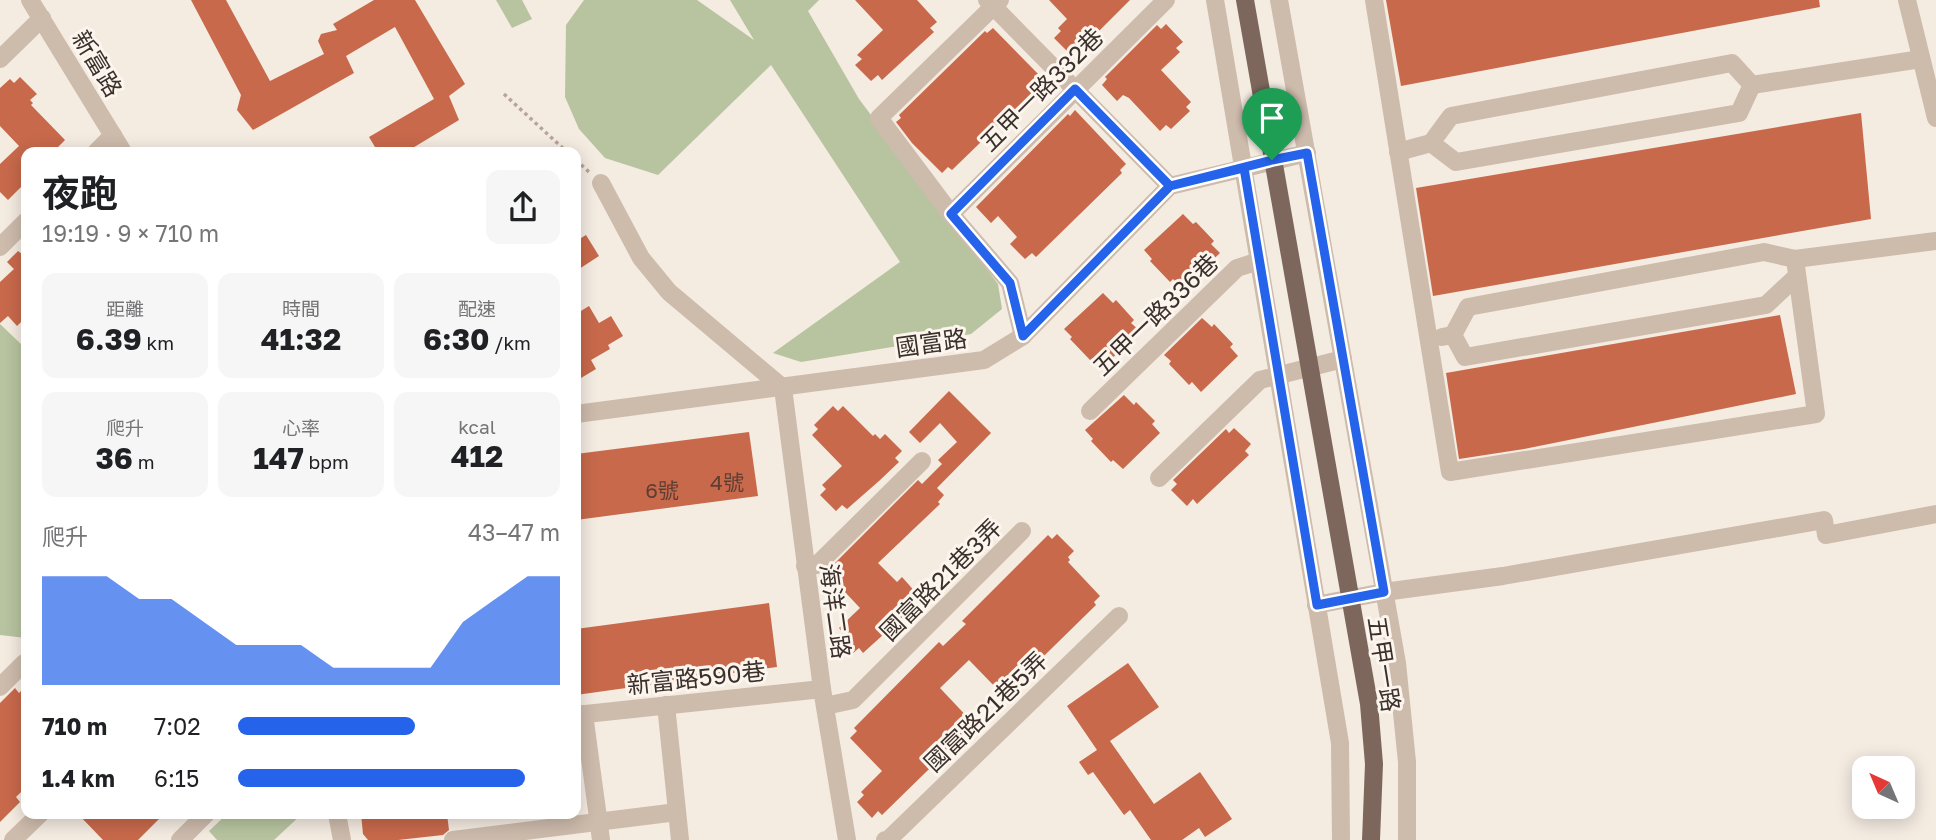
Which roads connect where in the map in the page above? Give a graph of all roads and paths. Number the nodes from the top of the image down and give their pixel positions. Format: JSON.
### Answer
{"nodes":[{"id":1,"x":30,"y":0,"type":"edge"},
{"id":2,"x":1166,"y":0,"type":"edge"},
{"id":3,"x":1215,"y":0,"type":"edge"},
{"id":4,"x":1245,"y":0,"type":"edge"},
{"id":5,"x":1279,"y":0,"type":"edge"},
{"id":6,"x":1374,"y":0,"type":"edge"},
{"id":7,"x":1907,"y":0,"type":"edge"},
{"id":8,"x":994,"y":2,"type":"edge"},
{"id":9,"x":41,"y":18,"type":"junction"},
{"id":10,"x":1921,"y":58,"type":"junction"},
{"id":11,"x":0,"y":60,"type":"edge"},
{"id":12,"x":1752,"y":85,"type":"junction"},
{"id":13,"x":1075,"y":89,"type":"junction"},
{"id":14,"x":504,"y":94,"type":"dead end"},
{"id":15,"x":1936,"y":118,"type":"edge"},
{"id":16,"x":113,"y":135,"type":"junction"},
{"id":17,"x":1431,"y":143,"type":"junction"},
{"id":18,"x":101,"y":147,"type":"edge"},
{"id":19,"x":120,"y":147,"type":"edge"},
{"id":20,"x":562,"y":147,"type":"edge"},
{"id":21,"x":1398,"y":152,"type":"junction"},
{"id":22,"x":1307,"y":153,"type":"junction"},
{"id":23,"x":1272,"y":160,"type":"junction"},
{"id":24,"x":1244,"y":168,"type":"junction"},
{"id":25,"x":601,"y":183,"type":"dead end"},
{"id":26,"x":1170,"y":186,"type":"junction"},
{"id":27,"x":951,"y":214,"type":"junction"},
{"id":28,"x":21,"y":226,"type":"edge"},
{"id":29,"x":1936,"y":241,"type":"edge"},
{"id":30,"x":0,"y":247,"type":"edge"},
{"id":31,"x":1259,"y":261,"type":"junction"},
{"id":32,"x":1796,"y":268,"type":"junction"},
{"id":33,"x":1453,"y":335,"type":"junction"},
{"id":34,"x":1023,"y":336,"type":"junction"},
{"id":35,"x":1428,"y":339,"type":"junction"},
{"id":36,"x":1343,"y":359,"type":"junction"},
{"id":37,"x":1310,"y":368,"type":"junction"},
{"id":38,"x":1278,"y":375,"type":"junction"},
{"id":39,"x":783,"y":388,"type":"junction"},
{"id":40,"x":1090,"y":411,"type":"dead end"},
{"id":41,"x":581,"y":413,"type":"edge"},
{"id":42,"x":922,"y":461,"type":"dead end"},
{"id":43,"x":1159,"y":478,"type":"dead end"},
{"id":44,"x":1936,"y":514,"type":"edge"},
{"id":45,"x":1023,"y":531,"type":"dead end"},
{"id":46,"x":805,"y":566,"type":"junction"},
{"id":47,"x":1384,"y":592,"type":"junction"},
{"id":48,"x":1350,"y":600,"type":"junction"},
{"id":49,"x":1317,"y":605,"type":"junction"},
{"id":50,"x":1119,"y":616,"type":"dead end"},
{"id":51,"x":0,"y":663,"type":"edge"},
{"id":52,"x":21,"y":663,"type":"edge"},
{"id":53,"x":21,"y":667,"type":"edge"},
{"id":54,"x":0,"y":687,"type":"edge"},
{"id":55,"x":823,"y":697,"type":"junction"},
{"id":56,"x":666,"y":705,"type":"junction"},
{"id":57,"x":581,"y":714,"type":"edge"},
{"id":58,"x":581,"y":720,"type":"edge"},
{"id":59,"x":677,"y":812,"type":"junction"},
{"id":60,"x":35,"y":819,"type":"edge"},
{"id":61,"x":201,"y":819,"type":"edge"},
{"id":62,"x":338,"y":819,"type":"edge"},
{"id":63,"x":599,"y":831,"type":"edge"},
{"id":64,"x":13,"y":840,"type":"edge"},
{"id":65,"x":180,"y":840,"type":"edge"},
{"id":66,"x":342,"y":840,"type":"edge"},
{"id":67,"x":453,"y":840,"type":"edge"},
{"id":68,"x":680,"y":840,"type":"edge"},
{"id":69,"x":847,"y":840,"type":"edge"},
{"id":70,"x":885,"y":840,"type":"edge"},
{"id":71,"x":1340,"y":840,"type":"edge"},
{"id":72,"x":1371,"y":840,"type":"edge"},
{"id":73,"x":1408,"y":840,"type":"edge"}],
"edges":[{"from":1,"to":9,"type":"street","name":"新富路"},
{"from":2,"to":13,"type":"street","name":"五甲一路332巷"},
{"from":3,"to":24,"type":"street"},
{"from":4,"to":23,"type":"main road","name":"五甲一路"},
{"from":5,"to":22,"type":"street","name":"五甲一路"},
{"from":6,"to":21,"type":"street"},
{"from":7,"to":10,"type":"street"},
{"from":8,"to":13,"type":"street"},
{"from":8,"to":27,"type":"street"},
{"from":9,"to":11,"type":"street"},
{"from":9,"to":16,"type":"street","name":"新富路"},
{"from":10,"to":12,"type":"street"},
{"from":10,"to":15,"type":"street"},
{"from":12,"to":17,"type":"street"},
{"from":12,"to":17,"type":"street"},
{"from":13,"to":26,"type":"street"},
{"from":13,"to":27,"type":"street","name":"五甲一路332巷"},
{"from":14,"to":20,"type":"path"},
{"from":16,"to":18,"type":"street"},
{"from":16,"to":19,"type":"street","name":"新富路"},
{"from":17,"to":21,"type":"street"},
{"from":21,"to":35,"type":"street"},
{"from":22,"to":23,"type":"street"},
{"from":22,"to":36,"type":"street","name":"五甲一路"},
{"from":23,"to":24,"type":"street"},
{"from":23,"to":37,"type":"main road","name":"五甲一路"},
{"from":24,"to":26,"type":"street"},
{"from":24,"to":31,"type":"street"},
{"from":25,"to":39,"type":"street"},
{"from":26,"to":34,"type":"street","name":"國富路"},
{"from":27,"to":34,"type":"street"},
{"from":28,"to":30,"type":"street"},
{"from":29,"to":32,"type":"street"},
{"from":31,"to":38,"type":"street"},
{"from":31,"to":40,"type":"street","name":"五甲一路336巷"},
{"from":32,"to":33,"type":"street"},
{"from":32,"to":33,"type":"street"},
{"from":32,"to":35,"type":"street"},
{"from":33,"to":35,"type":"street"},
{"from":34,"to":39,"type":"street","name":"國富路"},
{"from":36,"to":37,"type":"street"},
{"from":36,"to":47,"type":"street","name":"五甲一路"},
{"from":37,"to":38,"type":"street"},
{"from":37,"to":48,"type":"main road","name":"五甲一路"},
{"from":38,"to":43,"type":"street"},
{"from":38,"to":49,"type":"street"},
{"from":39,"to":41,"type":"street","name":"國富路"},
{"from":39,"to":46,"type":"street","name":"海洋二路"},
{"from":42,"to":46,"type":"street"},
{"from":44,"to":47,"type":"street"},
{"from":45,"to":55,"type":"street","name":"國富路21巷3弄"},
{"from":46,"to":55,"type":"street","name":"海洋二路"},
{"from":47,"to":48,"type":"street"},
{"from":47,"to":73,"type":"street","name":"五甲一路"},
{"from":48,"to":49,"type":"street"},
{"from":48,"to":72,"type":"main road","name":"五甲一路"},
{"from":49,"to":71,"type":"street"},
{"from":50,"to":70,"type":"street","name":"國富路21巷5弄"},
{"from":51,"to":52,"type":"street"},
{"from":53,"to":54,"type":"street"},
{"from":55,"to":56,"type":"street","name":"新富路590巷"},
{"from":55,"to":69,"type":"street","name":"海洋二路"},
{"from":56,"to":57,"type":"street","name":"新富路590巷"},
{"from":56,"to":59,"type":"street"},
{"from":58,"to":63,"type":"street"},
{"from":59,"to":63,"type":"street"},
{"from":59,"to":68,"type":"street"},
{"from":60,"to":64,"type":"street"},
{"from":61,"to":65,"type":"street"},
{"from":62,"to":66,"type":"street"},
{"from":63,"to":67,"type":"street"}]}
